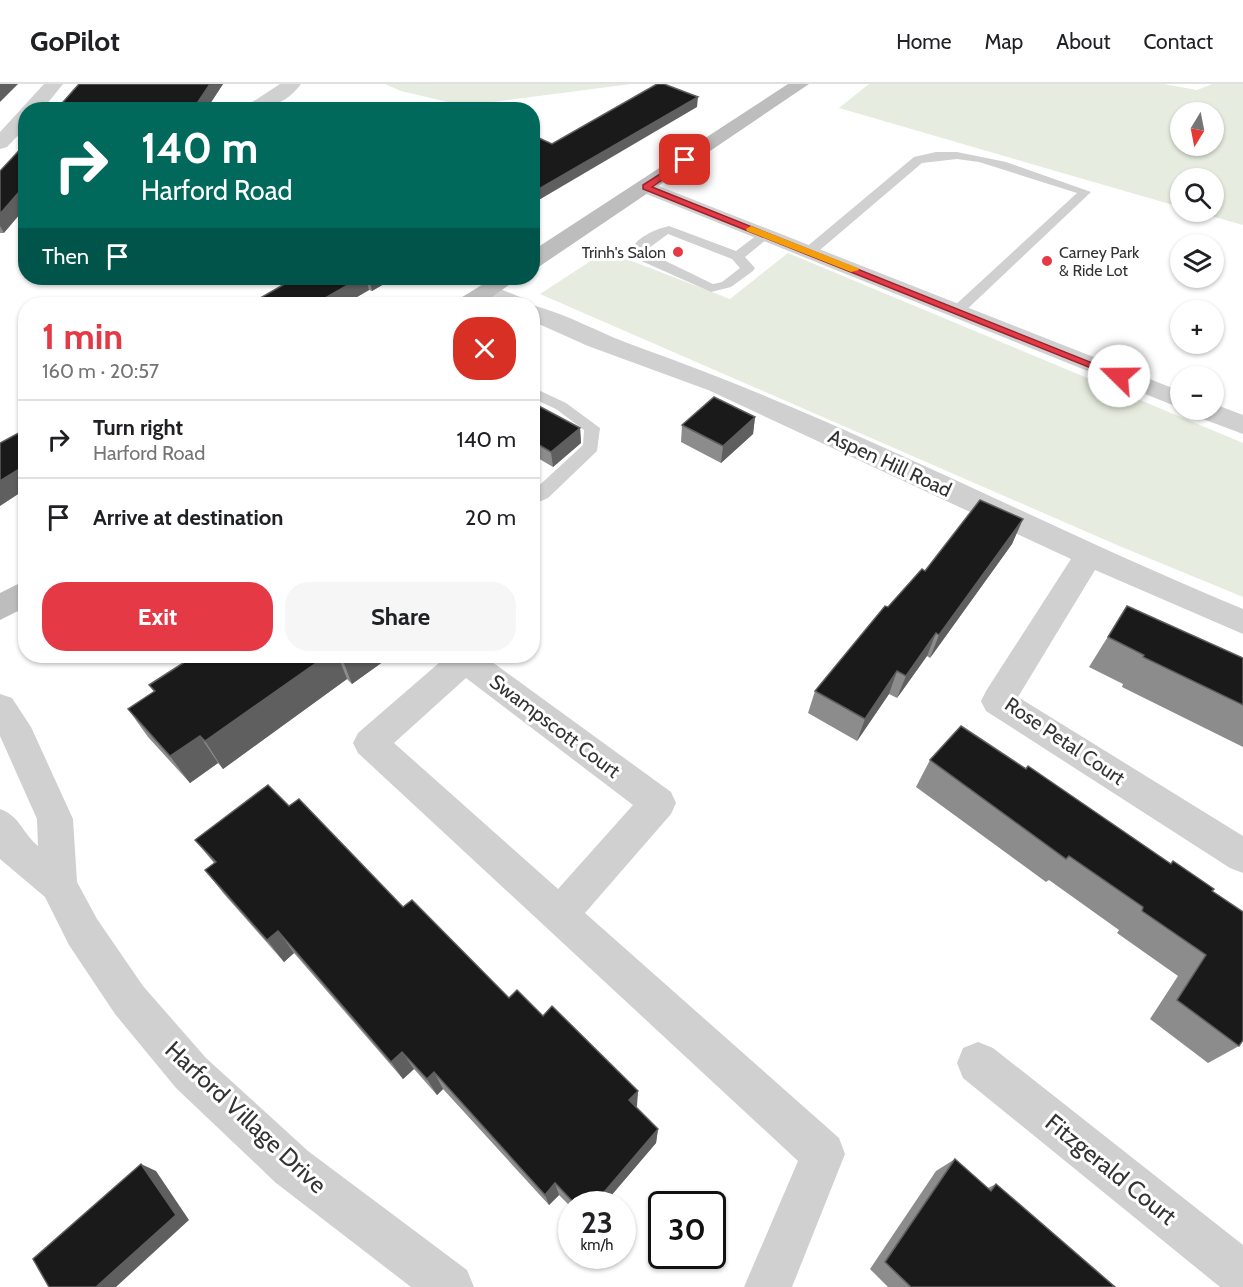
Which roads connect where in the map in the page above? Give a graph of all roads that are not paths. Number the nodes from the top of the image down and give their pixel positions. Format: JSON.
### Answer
{"nodes":[{"id":1,"x":54,"y":84,"type":"edge"},
{"id":2,"x":292,"y":84,"type":"edge"},
{"id":3,"x":800,"y":84,"type":"edge"},
{"id":4,"x":38,"y":102,"type":"edge"},
{"id":5,"x":264,"y":102,"type":"edge"},
{"id":6,"x":18,"y":124,"type":"edge"},
{"id":7,"x":0,"y":143,"type":"edge"},
{"id":8,"x":646,"y":187,"type":"junction"},
{"id":9,"x":766,"y":235,"type":"junction"},
{"id":10,"x":809,"y":252,"type":"junction"},
{"id":11,"x":540,"y":256,"type":"edge"},
{"id":12,"x":737,"y":256,"type":"junction"},
{"id":13,"x":497,"y":285,"type":"edge"},
{"id":14,"x":488,"y":291,"type":"junction"},
{"id":15,"x":478,"y":297,"type":"edge"},
{"id":16,"x":501,"y":297,"type":"edge"},
{"id":17,"x":957,"y":311,"type":"junction"},
{"id":18,"x":540,"y":316,"type":"edge"},
{"id":19,"x":540,"y":396,"type":"edge"},
{"id":20,"x":1170,"y":396,"type":"edge"},
{"id":21,"x":1224,"y":418,"type":"edge"},
{"id":22,"x":1243,"y":425,"type":"edge"},
{"id":23,"x":540,"y":495,"type":"edge"},
{"id":24,"x":1089,"y":554,"type":"junction"},
{"id":25,"x":18,"y":596,"type":"edge"},
{"id":26,"x":0,"y":608,"type":"edge"},
{"id":27,"x":1243,"y":622,"type":"edge"},
{"id":28,"x":460,"y":663,"type":"edge"},
{"id":29,"x":470,"y":663,"type":"edge"},
{"id":30,"x":0,"y":708,"type":"edge"},
{"id":31,"x":0,"y":825,"type":"edge"},
{"id":32,"x":1243,"y":856,"type":"edge"},
{"id":33,"x":58,"y":885,"type":"junction"},
{"id":34,"x":559,"y":915,"type":"junction"},
{"id":35,"x":978,"y":1063,"type":"dead end"},
{"id":36,"x":1243,"y":1275,"type":"edge"},
{"id":37,"x":450,"y":1287,"type":"edge"},
{"id":38,"x":768,"y":1287,"type":"edge"}],
"edges":[{"from":1,"to":4,"type":"street"},
{"from":2,"to":5,"type":"street"},
{"from":3,"to":8,"type":"main road"},
{"from":6,"to":7,"type":"street"},
{"from":8,"to":9,"type":"street"},
{"from":8,"to":11,"type":"main road"},
{"from":9,"to":10,"type":"street"},
{"from":9,"to":12,"type":"lane"},
{"from":10,"to":17,"type":"street"},
{"from":10,"to":17,"type":"lane"},
{"from":12,"to":12,"type":"lane"},
{"from":13,"to":14,"type":"main road"},
{"from":14,"to":15,"type":"main road"},
{"from":14,"to":16,"type":"street"},
{"from":17,"to":20,"type":"street"},
{"from":18,"to":24,"type":"street","name":"Aspen Hill Road"},
{"from":19,"to":23,"type":"lane"},
{"from":21,"to":22,"type":"street"},
{"from":24,"to":27,"type":"street","name":"Aspen Hill Road"},
{"from":24,"to":32,"type":"street","name":"Rose Petal Court"},
{"from":25,"to":26,"type":"main road"},
{"from":28,"to":34,"type":"street","name":"Swampscott Court"},
{"from":29,"to":34,"type":"street","name":"Swampscott Court"},
{"from":30,"to":33,"type":"street","name":"Harford Village Drive"},
{"from":31,"to":33,"type":"street","name":"Harford Village Drive"},
{"from":33,"to":37,"type":"street","name":"Harford Village Drive"},
{"from":34,"to":38,"type":"street","name":"Swampscott Court"},
{"from":35,"to":36,"type":"street","name":"Fitzgerald Court"}]}
